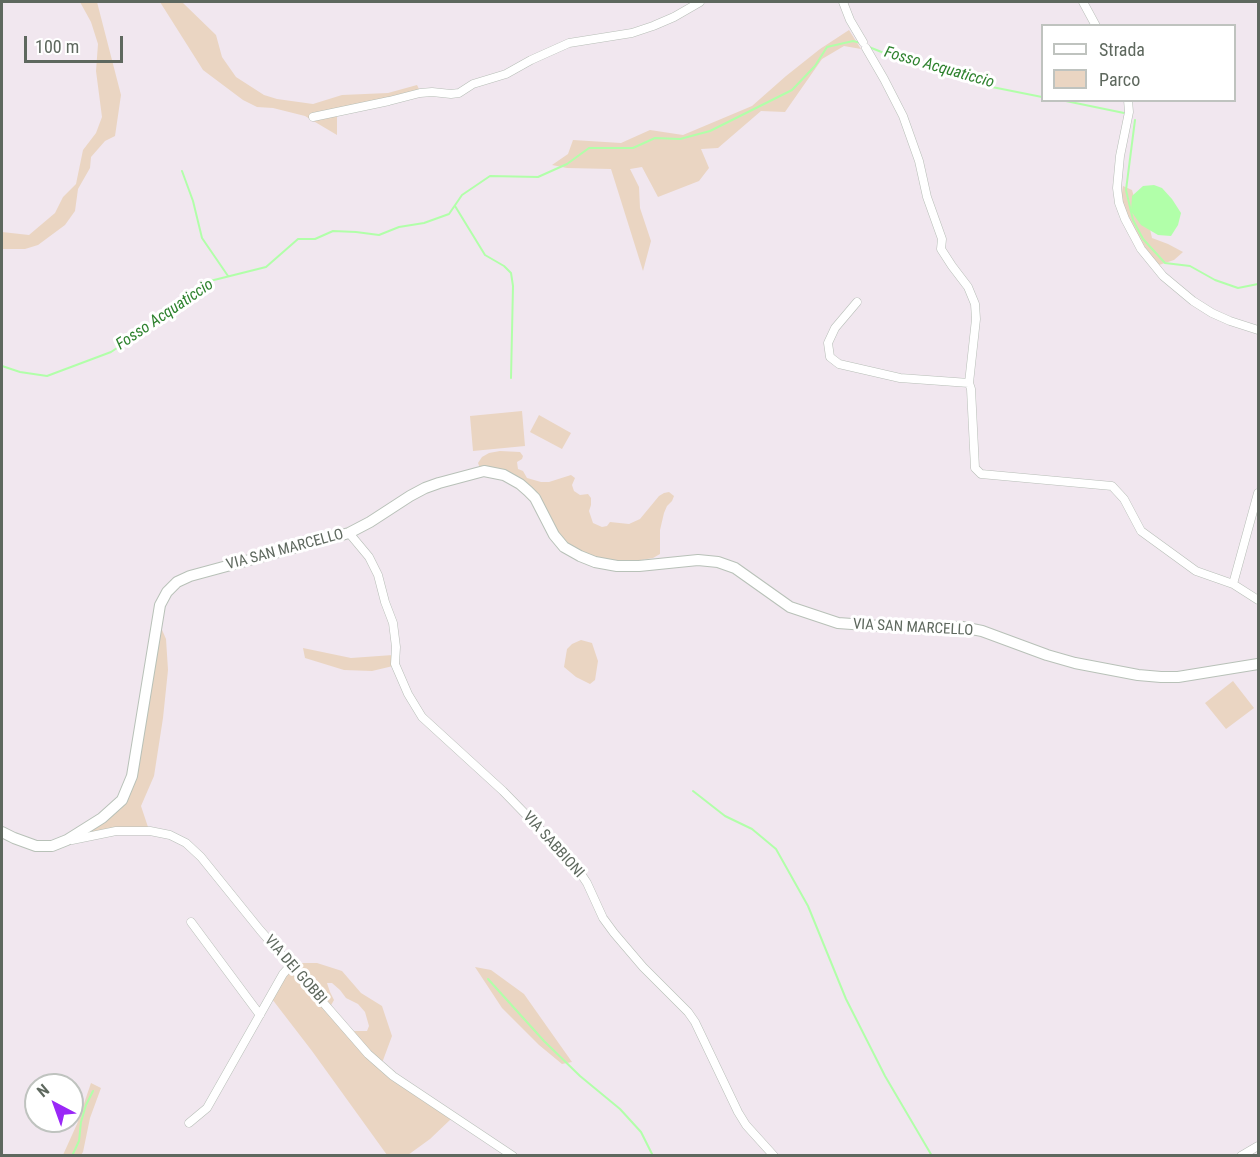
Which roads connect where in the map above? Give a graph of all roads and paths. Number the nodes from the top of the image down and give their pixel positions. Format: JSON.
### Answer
{"nodes":[{"id":1,"x":700,"y":2,"type":"edge"},
{"id":2,"x":843,"y":2,"type":"edge"},
{"id":3,"x":1083,"y":2,"type":"edge"},
{"id":4,"x":1095,"y":24,"type":"edge"},
{"id":5,"x":1128,"y":102,"type":"edge"},
{"id":6,"x":313,"y":117,"type":"dead end"},
{"id":7,"x":857,"y":302,"type":"dead end"},
{"id":8,"x":1258,"y":330,"type":"edge"},
{"id":9,"x":969,"y":383,"type":"junction"},
{"id":10,"x":1258,"y":493,"type":"edge"},
{"id":11,"x":349,"y":533,"type":"junction"},
{"id":12,"x":1233,"y":584,"type":"junction"},
{"id":13,"x":1258,"y":600,"type":"edge"},
{"id":14,"x":1258,"y":664,"type":"edge"},
{"id":15,"x":2,"y":832,"type":"edge"},
{"id":16,"x":67,"y":840,"type":"junction"},
{"id":17,"x":191,"y":922,"type":"dead end"},
{"id":18,"x":291,"y":965,"type":"junction"},
{"id":19,"x":260,"y":1015,"type":"junction"},
{"id":20,"x":189,"y":1123,"type":"dead end"},
{"id":21,"x":1258,"y":1146,"type":"edge"},
{"id":22,"x":513,"y":1155,"type":"edge"},
{"id":23,"x":774,"y":1155,"type":"edge"},
{"id":24,"x":1241,"y":1155,"type":"edge"}],
"edges":[{"from":1,"to":6,"type":"street"},
{"from":2,"to":9,"type":"street"},
{"from":3,"to":4,"type":"street"},
{"from":5,"to":8,"type":"street"},
{"from":7,"to":9,"type":"street"},
{"from":9,"to":12,"type":"street"},
{"from":10,"to":12,"type":"street"},
{"from":11,"to":14,"type":"main road","name":"VIA SAN MARCELLO"},
{"from":11,"to":16,"type":"main road","name":"VIA SAN MARCELLO"},
{"from":11,"to":23,"type":"street","name":"VIA SABBIONI"},
{"from":12,"to":13,"type":"street"},
{"from":15,"to":16,"type":"main road","name":"VIA SAN MARCELLO"},
{"from":16,"to":18,"type":"street","name":"VIA DEI GOBBI"},
{"from":17,"to":19,"type":"street"},
{"from":18,"to":19,"type":"street"},
{"from":18,"to":22,"type":"street","name":"VIA DEI GOBBI"},
{"from":19,"to":20,"type":"street"},
{"from":21,"to":24,"type":"street"}]}
